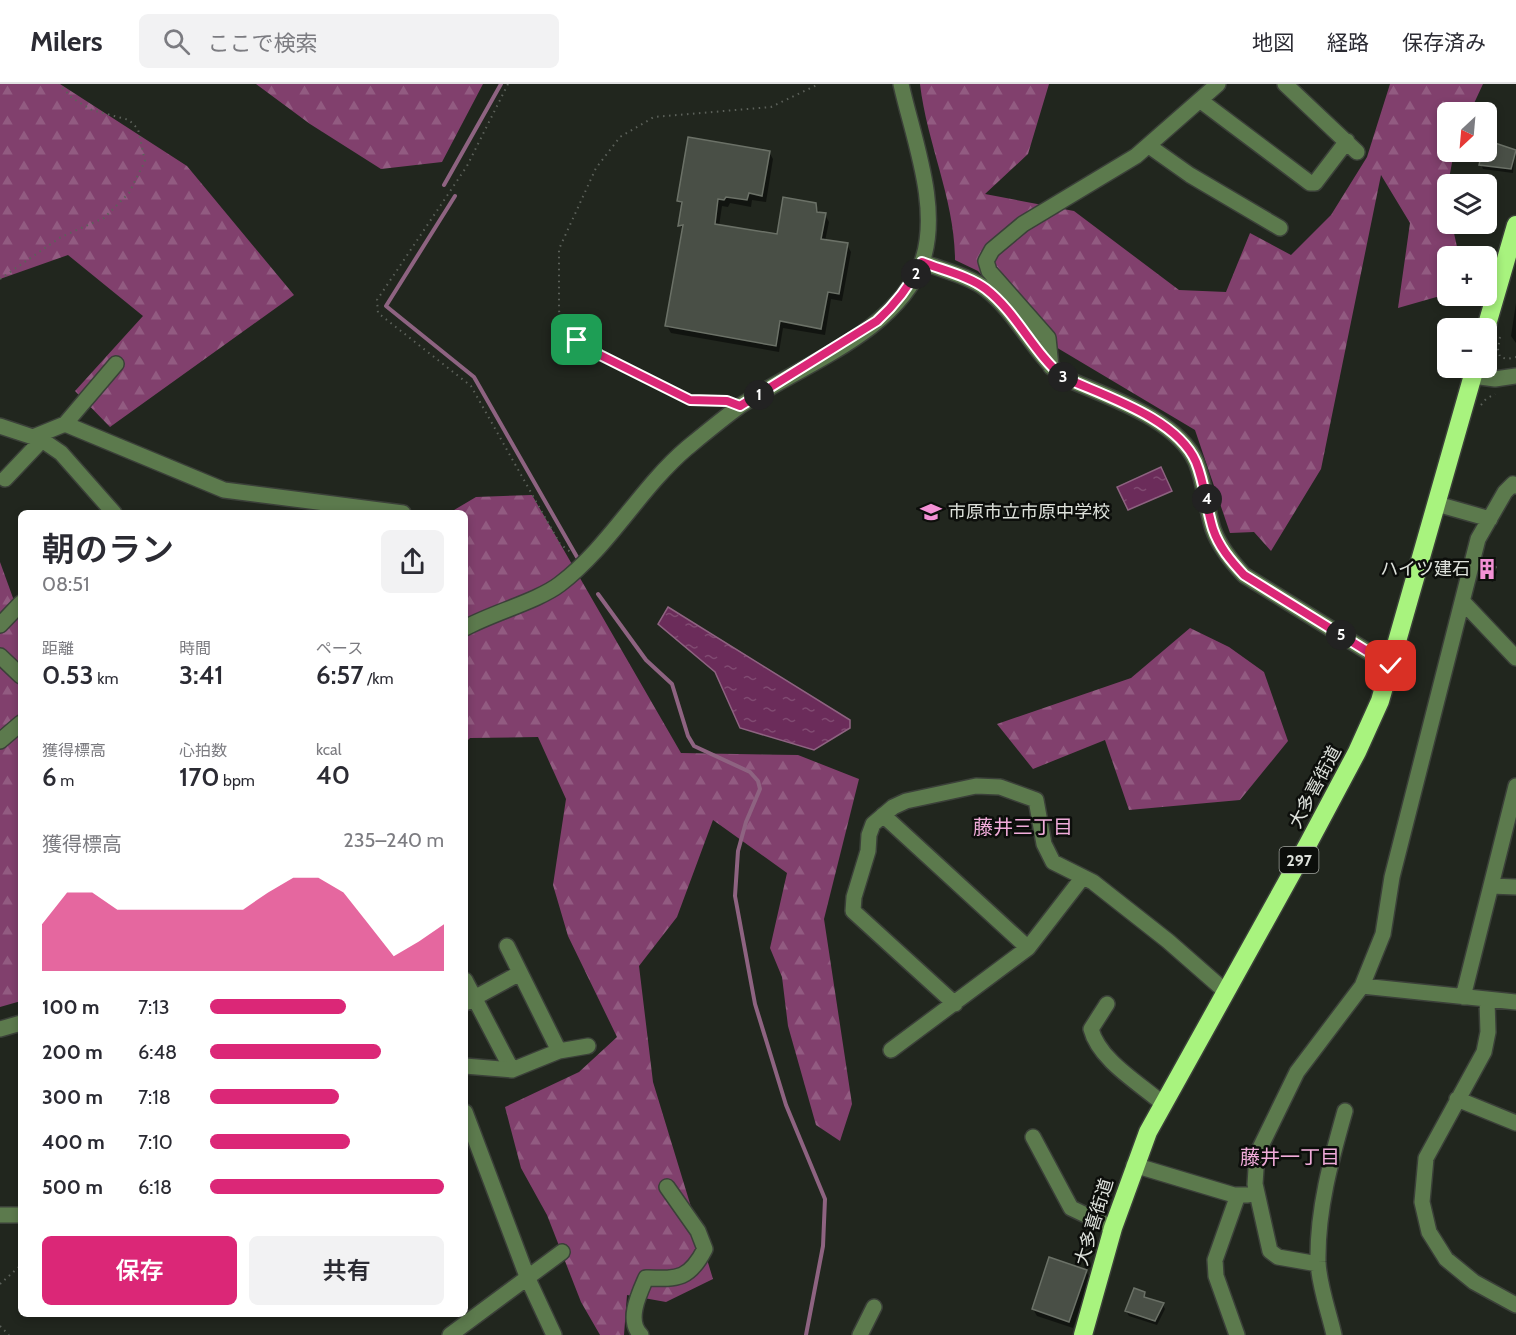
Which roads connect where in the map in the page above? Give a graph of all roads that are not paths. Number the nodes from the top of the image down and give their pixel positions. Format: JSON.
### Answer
{"nodes":[{"id":1,"x":901,"y":84,"type":"edge"},
{"id":2,"x":1218,"y":84,"type":"edge"},
{"id":3,"x":1285,"y":84,"type":"edge"},
{"id":4,"x":1202,"y":100,"type":"junction"},
{"id":5,"x":1149,"y":146,"type":"junction"},
{"id":6,"x":1516,"y":225,"type":"edge"},
{"id":7,"x":1280,"y":228,"type":"dead end"},
{"id":8,"x":922,"y":262,"type":"junction"},
{"id":9,"x":1489,"y":318,"type":"edge"},
{"id":10,"x":116,"y":364,"type":"dead end"},
{"id":11,"x":1051,"y":367,"type":"junction"},
{"id":12,"x":1516,"y":376,"type":"edge"},
{"id":13,"x":1472,"y":378,"type":"edge"},
{"id":14,"x":1492,"y":378,"type":"edge"},
{"id":15,"x":65,"y":424,"type":"junction"},
{"id":16,"x":0,"y":426,"type":"edge"},
{"id":17,"x":38,"y":439,"type":"junction"},
{"id":18,"x":5,"y":479,"type":"dead end"},
{"id":19,"x":1516,"y":486,"type":"edge"},
{"id":20,"x":1437,"y":504,"type":"junction"},
{"id":21,"x":109,"y":510,"type":"edge"},
{"id":22,"x":380,"y":510,"type":"edge"},
{"id":23,"x":1490,"y":519,"type":"junction"},
{"id":24,"x":1463,"y":602,"type":"junction"},
{"id":25,"x":18,"y":606,"type":"edge"},
{"id":26,"x":0,"y":625,"type":"edge"},
{"id":27,"x":468,"y":627,"type":"edge"},
{"id":28,"x":0,"y":656,"type":"edge"},
{"id":29,"x":1516,"y":658,"type":"edge"},
{"id":30,"x":1391,"y":666,"type":"junction"},
{"id":31,"x":18,"y":673,"type":"edge"},
{"id":32,"x":18,"y":726,"type":"edge"},
{"id":33,"x":0,"y":741,"type":"edge"},
{"id":34,"x":1516,"y":786,"type":"edge"},
{"id":35,"x":884,"y":815,"type":"junction"},
{"id":36,"x":1510,"y":834,"type":"edge"},
{"id":37,"x":1083,"y":877,"type":"junction"},
{"id":38,"x":1491,"y":886,"type":"junction"},
{"id":39,"x":1516,"y":887,"type":"edge"},
{"id":40,"x":507,"y":946,"type":"dead end"},
{"id":41,"x":1028,"y":948,"type":"junction"},
{"id":42,"x":520,"y":974,"type":"junction"},
{"id":43,"x":1362,"y":986,"type":"junction"},
{"id":44,"x":1225,"y":991,"type":"junction"},
{"id":45,"x":1463,"y":997,"type":"junction"},
{"id":46,"x":470,"y":1001,"type":"edge"},
{"id":47,"x":1487,"y":1001,"type":"junction"},
{"id":48,"x":1516,"y":1002,"type":"edge"},
{"id":49,"x":955,"y":1004,"type":"junction"},
{"id":50,"x":1107,"y":1005,"type":"dead end"},
{"id":51,"x":18,"y":1024,"type":"edge"},
{"id":52,"x":0,"y":1029,"type":"edge"},
{"id":53,"x":588,"y":1046,"type":"dead end"},
{"id":54,"x":891,"y":1050,"type":"dead end"},
{"id":55,"x":559,"y":1051,"type":"junction"},
{"id":56,"x":468,"y":1066,"type":"edge"},
{"id":57,"x":512,"y":1070,"type":"junction"},
{"id":58,"x":1457,"y":1099,"type":"junction"},
{"id":59,"x":1162,"y":1103,"type":"junction"},
{"id":60,"x":1345,"y":1111,"type":"dead end"},
{"id":61,"x":468,"y":1120,"type":"edge"},
{"id":62,"x":1516,"y":1123,"type":"edge"},
{"id":63,"x":1033,"y":1137,"type":"dead end"},
{"id":64,"x":1134,"y":1165,"type":"junction"},
{"id":65,"x":667,"y":1186,"type":"dead end"},
{"id":66,"x":1238,"y":1195,"type":"junction"},
{"id":67,"x":1257,"y":1195,"type":"junction"},
{"id":68,"x":0,"y":1215,"type":"edge"},
{"id":69,"x":18,"y":1215,"type":"edge"},
{"id":70,"x":1113,"y":1228,"type":"junction"},
{"id":71,"x":562,"y":1252,"type":"dead end"},
{"id":72,"x":1318,"y":1264,"type":"junction"},
{"id":73,"x":528,"y":1279,"type":"junction"},
{"id":74,"x":1516,"y":1305,"type":"edge"},
{"id":75,"x":874,"y":1307,"type":"dead end"},
{"id":76,"x":450,"y":1335,"type":"edge"},
{"id":77,"x":554,"y":1335,"type":"edge"},
{"id":78,"x":641,"y":1335,"type":"edge"},
{"id":79,"x":860,"y":1335,"type":"edge"},
{"id":80,"x":1083,"y":1335,"type":"edge"},
{"id":81,"x":1237,"y":1335,"type":"edge"},
{"id":82,"x":1334,"y":1335,"type":"edge"}],
"edges":[{"from":1,"to":8,"type":"street"},
{"from":2,"to":4,"type":"street"},
{"from":3,"to":4,"type":"street"},
{"from":4,"to":5,"type":"street"},
{"from":5,"to":7,"type":"street"},
{"from":5,"to":11,"type":"street"},
{"from":6,"to":9,"type":"highway"},
{"from":8,"to":11,"type":"street"},
{"from":8,"to":27,"type":"street"},
{"from":10,"to":15,"type":"street"},
{"from":11,"to":30,"type":"street"},
{"from":12,"to":14,"type":"street"},
{"from":13,"to":20,"type":"highway","name":"大多喜街道","number":"297"},
{"from":15,"to":17,"type":"street"},
{"from":15,"to":22,"type":"street"},
{"from":16,"to":17,"type":"street"},
{"from":17,"to":18,"type":"street"},
{"from":17,"to":21,"type":"street"},
{"from":19,"to":23,"type":"street"},
{"from":20,"to":23,"type":"street"},
{"from":20,"to":30,"type":"highway","name":"大多喜街道","number":"297"},
{"from":23,"to":24,"type":"street"},
{"from":24,"to":29,"type":"street"},
{"from":24,"to":43,"type":"street"},
{"from":25,"to":26,"type":"street"},
{"from":28,"to":31,"type":"street"},
{"from":30,"to":44,"type":"highway","name":"大多喜街道","number":"297"},
{"from":32,"to":33,"type":"street"},
{"from":34,"to":36,"type":"street"},
{"from":35,"to":37,"type":"street"},
{"from":35,"to":41,"type":"street"},
{"from":35,"to":49,"type":"street"},
{"from":36,"to":38,"type":"street"},
{"from":37,"to":41,"type":"street"},
{"from":37,"to":44,"type":"street"},
{"from":38,"to":39,"type":"street"},
{"from":38,"to":45,"type":"street"},
{"from":40,"to":42,"type":"street"},
{"from":41,"to":49,"type":"street"},
{"from":42,"to":46,"type":"street"},
{"from":42,"to":55,"type":"street"},
{"from":43,"to":45,"type":"street"},
{"from":43,"to":67,"type":"street"},
{"from":44,"to":59,"type":"highway","name":"大多喜街道","number":"297"},
{"from":45,"to":47,"type":"street"},
{"from":46,"to":57,"type":"street"},
{"from":47,"to":48,"type":"street"},
{"from":47,"to":58,"type":"street"},
{"from":49,"to":54,"type":"street"},
{"from":50,"to":59,"type":"street"},
{"from":51,"to":52,"type":"street"},
{"from":53,"to":55,"type":"street"},
{"from":55,"to":57,"type":"street"},
{"from":56,"to":57,"type":"street"},
{"from":58,"to":62,"type":"street"},
{"from":58,"to":74,"type":"street"},
{"from":59,"to":64,"type":"highway","name":"大多喜街道","number":"297"},
{"from":60,"to":72,"type":"street"},
{"from":61,"to":73,"type":"street"},
{"from":63,"to":70,"type":"street"},
{"from":64,"to":66,"type":"street"},
{"from":64,"to":70,"type":"highway","name":"大多喜街道","number":"297"},
{"from":65,"to":78,"type":"street"},
{"from":66,"to":67,"type":"street"},
{"from":66,"to":81,"type":"street"},
{"from":67,"to":72,"type":"street"},
{"from":68,"to":69,"type":"street"},
{"from":70,"to":80,"type":"highway","name":"大多喜街道","number":"297"},
{"from":71,"to":73,"type":"street"},
{"from":72,"to":82,"type":"street"},
{"from":73,"to":76,"type":"street"},
{"from":73,"to":77,"type":"street"},
{"from":75,"to":79,"type":"street"}]}
